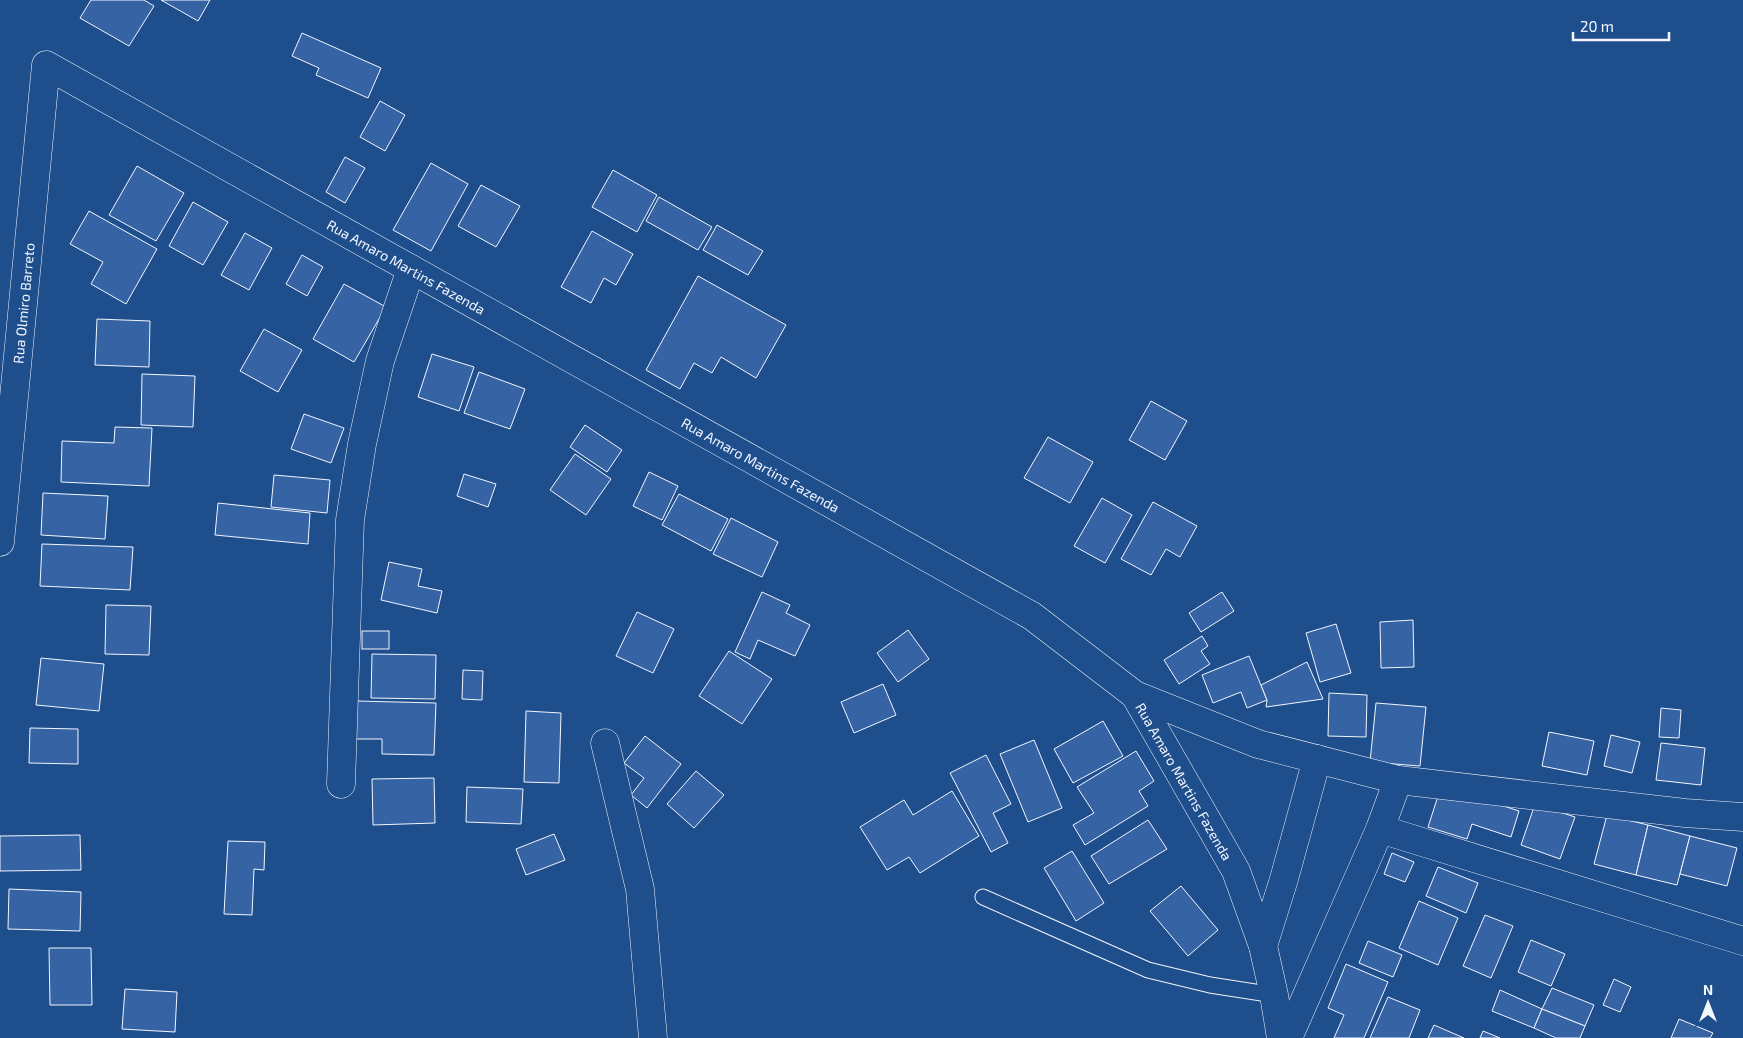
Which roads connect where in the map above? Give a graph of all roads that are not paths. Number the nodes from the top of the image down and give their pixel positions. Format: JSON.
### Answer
{"nodes":[{"id":1,"x":46,"y":65,"type":"joint"},
{"id":2,"x":411,"y":269,"type":"junction"},
{"id":3,"x":0,"y":542,"type":"edge"},
{"id":4,"x":1135,"y":694,"type":"junction"},
{"id":5,"x":605,"y":743,"type":"dead end"},
{"id":6,"x":1317,"y":760,"type":"junction"},
{"id":7,"x":1398,"y":780,"type":"junction"},
{"id":8,"x":341,"y":784,"type":"dead end"},
{"id":9,"x":1743,"y":817,"type":"edge"},
{"id":10,"x":1380,"y":829,"type":"junction"},
{"id":11,"x":983,"y":897,"type":"dead end"},
{"id":12,"x":1743,"y":941,"type":"edge"},
{"id":13,"x":1263,"y":946,"type":"junction"},
{"id":14,"x":1274,"y":995,"type":"junction"},
{"id":15,"x":653,"y":1038,"type":"edge"},
{"id":16,"x":1281,"y":1038,"type":"edge"},
{"id":17,"x":1288,"y":1038,"type":"edge"}],
"edges":[{"from":1,"to":2,"type":"street","name":"Rua Amaro Martins Fazenda"},
{"from":1,"to":3,"type":"street","name":"Rua Olmiro Barreto"},
{"from":2,"to":4,"type":"street","name":"Rua Amaro Martins Fazenda"},
{"from":2,"to":8,"type":"street"},
{"from":4,"to":6,"type":"street"},
{"from":4,"to":13,"type":"street","name":"Rua Amaro Martins Fazenda"},
{"from":5,"to":15,"type":"street"},
{"from":6,"to":7,"type":"street"},
{"from":6,"to":13,"type":"street"},
{"from":7,"to":9,"type":"street"},
{"from":7,"to":10,"type":"street"},
{"from":10,"to":12,"type":"street"},
{"from":10,"to":17,"type":"street"},
{"from":11,"to":14,"type":"lane"},
{"from":13,"to":14,"type":"street","name":"Rua Amaro Martins Fazenda"},
{"from":14,"to":16,"type":"street","name":"Rua Amaro Martins Fazenda"}]}
